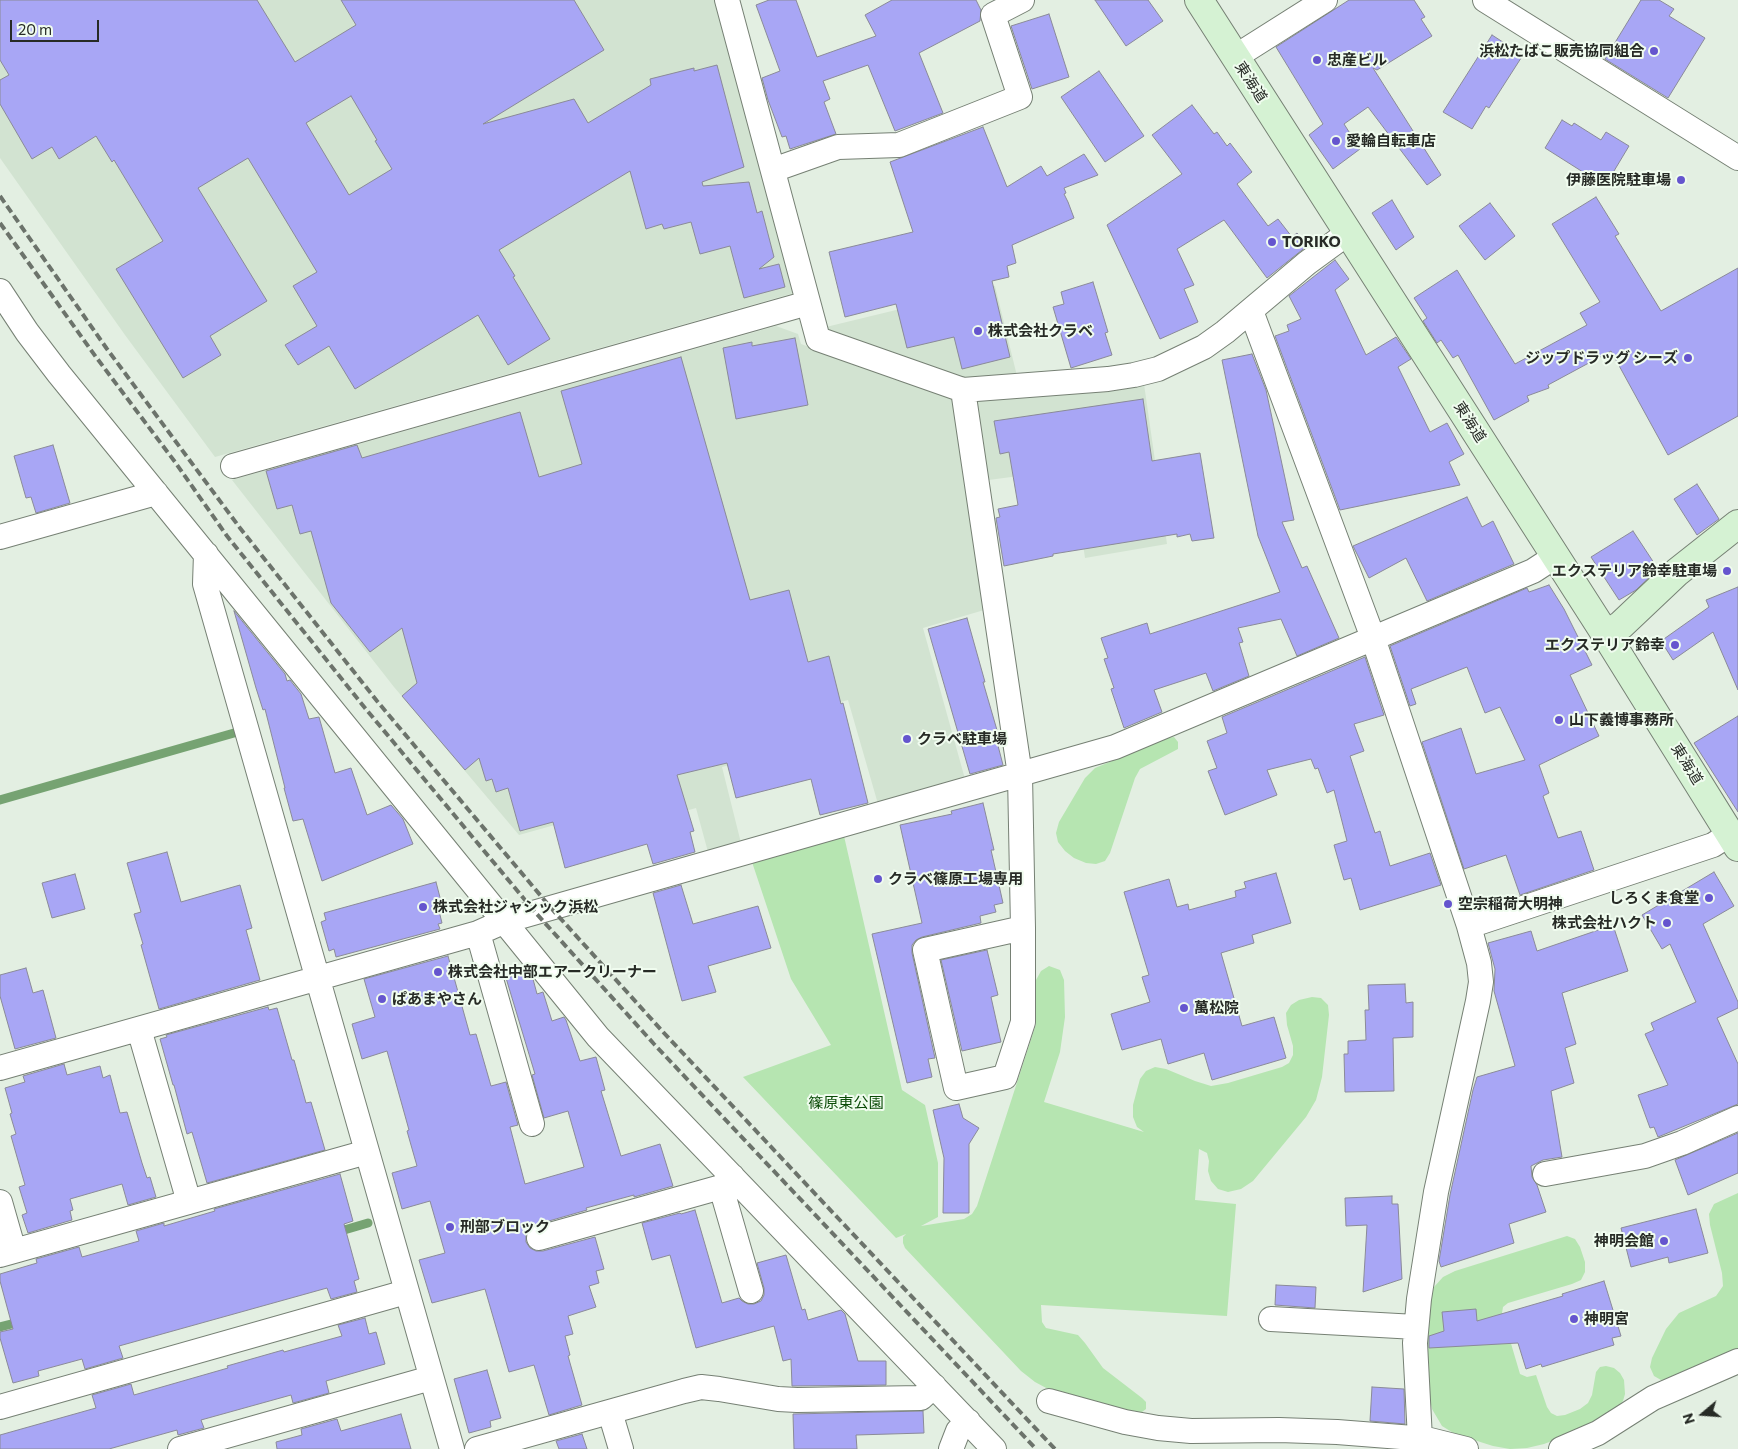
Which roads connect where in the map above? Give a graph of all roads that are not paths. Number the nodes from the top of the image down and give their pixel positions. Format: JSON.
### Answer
{"nodes":[{"id":1,"x":727,"y":0,"type":"edge"},
{"id":2,"x":1022,"y":0,"type":"edge"},
{"id":3,"x":1199,"y":0,"type":"edge"},
{"id":4,"x":1325,"y":0,"type":"edge"},
{"id":5,"x":1485,"y":0,"type":"edge"},
{"id":6,"x":1235,"y":57,"type":"junction"},
{"id":7,"x":1737,"y":156,"type":"edge"},
{"id":8,"x":773,"y":170,"type":"junction"},
{"id":9,"x":1348,"y":233,"type":"junction"},
{"id":10,"x":0,"y":291,"type":"edge"},
{"id":11,"x":808,"y":303,"type":"junction"},
{"id":12,"x":1251,"y":310,"type":"junction"},
{"id":13,"x":963,"y":390,"type":"junction"},
{"id":14,"x":232,"y":466,"type":"dead end"},
{"id":15,"x":156,"y":493,"type":"junction"},
{"id":16,"x":1738,"y":524,"type":"edge"},
{"id":17,"x":0,"y":537,"type":"edge"},
{"id":18,"x":206,"y":554,"type":"junction"},
{"id":19,"x":1556,"y":556,"type":"junction"},
{"id":20,"x":1606,"y":635,"type":"junction"},
{"id":21,"x":1373,"y":638,"type":"junction"},
{"id":22,"x":1020,"y":775,"type":"junction"},
{"id":23,"x":1734,"y":840,"type":"edge"},
{"id":24,"x":505,"y":921,"type":"junction"},
{"id":25,"x":1469,"y":926,"type":"junction"},
{"id":26,"x":1023,"y":928,"type":"junction"},
{"id":27,"x":478,"y":933,"type":"junction"},
{"id":28,"x":317,"y":978,"type":"junction"},
{"id":29,"x":139,"y":1029,"type":"junction"},
{"id":30,"x":0,"y":1068,"type":"edge"},
{"id":31,"x":1738,"y":1118,"type":"edge"},
{"id":32,"x":532,"y":1124,"type":"dead end"},
{"id":33,"x":367,"y":1152,"type":"junction"},
{"id":34,"x":1545,"y":1174,"type":"dead end"},
{"id":35,"x":726,"y":1181,"type":"junction"},
{"id":36,"x":0,"y":1202,"type":"edge"},
{"id":37,"x":189,"y":1202,"type":"junction"},
{"id":38,"x":539,"y":1238,"type":"dead end"},
{"id":39,"x":7,"y":1253,"type":"edge"},
{"id":40,"x":750,"y":1291,"type":"dead end"},
{"id":41,"x":406,"y":1292,"type":"junction"},
{"id":42,"x":1271,"y":1319,"type":"dead end"},
{"id":43,"x":1416,"y":1327,"type":"junction"},
{"id":44,"x":1738,"y":1361,"type":"edge"},
{"id":45,"x":431,"y":1378,"type":"junction"},
{"id":46,"x":934,"y":1386,"type":"junction"},
{"id":47,"x":1049,"y":1401,"type":"dead end"},
{"id":48,"x":0,"y":1407,"type":"edge"},
{"id":49,"x":610,"y":1412,"type":"junction"},
{"id":50,"x":968,"y":1421,"type":"junction"},
{"id":51,"x":1420,"y":1439,"type":"junction"},
{"id":52,"x":180,"y":1449,"type":"edge"},
{"id":53,"x":452,"y":1449,"type":"edge"},
{"id":54,"x":477,"y":1449,"type":"edge"},
{"id":55,"x":621,"y":1449,"type":"edge"},
{"id":56,"x":951,"y":1449,"type":"edge"},
{"id":57,"x":994,"y":1449,"type":"edge"},
{"id":58,"x":1466,"y":1449,"type":"edge"},
{"id":59,"x":1561,"y":1449,"type":"edge"}],
"edges":[{"from":1,"to":8,"type":"street"},
{"from":2,"to":8,"type":"street"},
{"from":3,"to":6,"type":"street","name":"東海道"},
{"from":4,"to":6,"type":"street"},
{"from":5,"to":7,"type":"street"},
{"from":6,"to":9,"type":"street","name":"東海道"},
{"from":8,"to":11,"type":"street"},
{"from":9,"to":12,"type":"street"},
{"from":9,"to":19,"type":"street","name":"東海道"},
{"from":10,"to":15,"type":"street"},
{"from":11,"to":13,"type":"street"},
{"from":11,"to":14,"type":"street"},
{"from":12,"to":13,"type":"street"},
{"from":12,"to":21,"type":"street"},
{"from":13,"to":22,"type":"street"},
{"from":15,"to":17,"type":"street"},
{"from":15,"to":18,"type":"street"},
{"from":16,"to":20,"type":"street"},
{"from":18,"to":24,"type":"street"},
{"from":18,"to":28,"type":"street"},
{"from":19,"to":20,"type":"street","name":"東海道"},
{"from":19,"to":21,"type":"street"},
{"from":20,"to":23,"type":"street","name":"東海道"},
{"from":21,"to":22,"type":"street"},
{"from":21,"to":25,"type":"street"},
{"from":22,"to":24,"type":"street"},
{"from":22,"to":26,"type":"street"},
{"from":23,"to":25,"type":"street"},
{"from":24,"to":27,"type":"street"},
{"from":24,"to":35,"type":"street"},
{"from":25,"to":43,"type":"street"},
{"from":26,"to":26,"type":"street"},
{"from":27,"to":28,"type":"street"},
{"from":27,"to":32,"type":"street"},
{"from":28,"to":29,"type":"street"},
{"from":28,"to":33,"type":"street"},
{"from":29,"to":30,"type":"street"},
{"from":29,"to":37,"type":"street"},
{"from":31,"to":34,"type":"street"},
{"from":33,"to":37,"type":"street"},
{"from":33,"to":41,"type":"street"},
{"from":35,"to":38,"type":"street"},
{"from":35,"to":40,"type":"street"},
{"from":35,"to":46,"type":"street"},
{"from":36,"to":39,"type":"street"},
{"from":37,"to":39,"type":"street"},
{"from":41,"to":45,"type":"street"},
{"from":41,"to":48,"type":"street"},
{"from":42,"to":43,"type":"street"},
{"from":43,"to":51,"type":"street"},
{"from":44,"to":59,"type":"street"},
{"from":45,"to":52,"type":"street"},
{"from":45,"to":53,"type":"street"},
{"from":46,"to":49,"type":"street"},
{"from":46,"to":50,"type":"street"},
{"from":47,"to":51,"type":"street"},
{"from":49,"to":54,"type":"street"},
{"from":49,"to":55,"type":"street"},
{"from":50,"to":56,"type":"street"},
{"from":50,"to":57,"type":"street"},
{"from":51,"to":58,"type":"street"}]}
